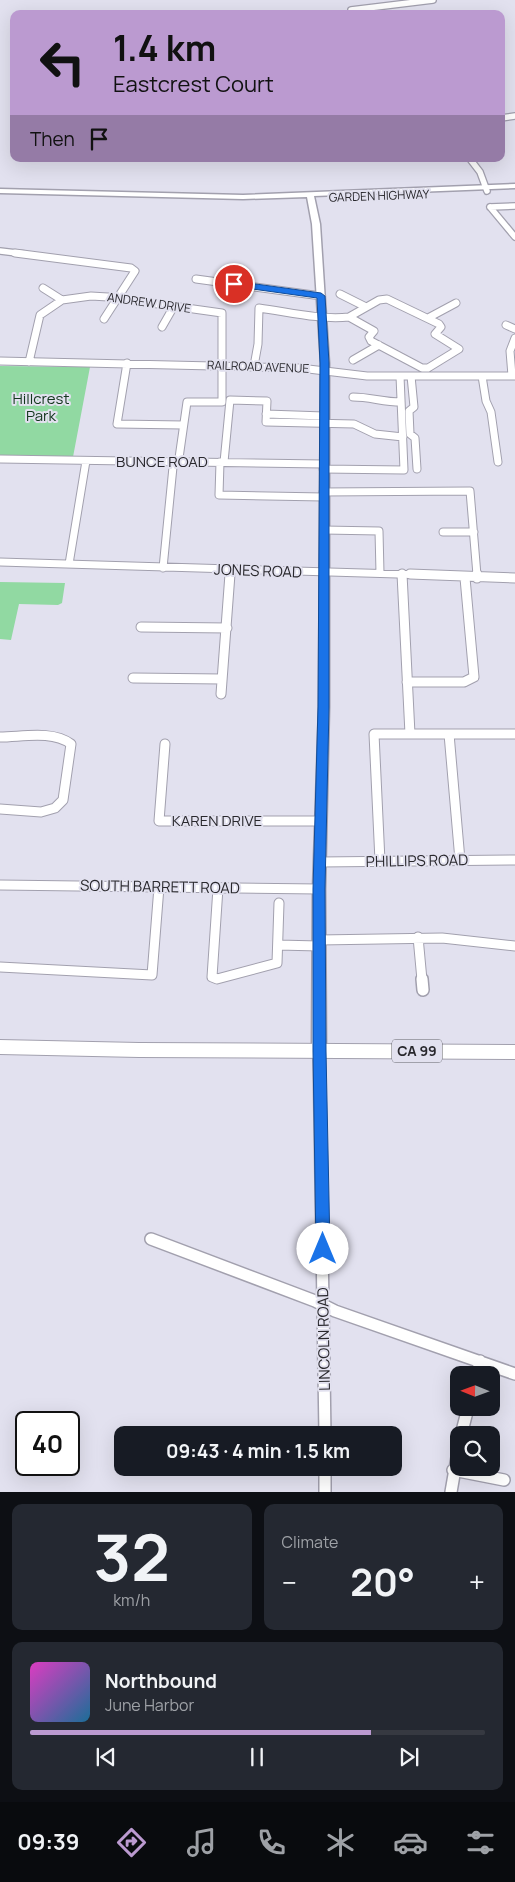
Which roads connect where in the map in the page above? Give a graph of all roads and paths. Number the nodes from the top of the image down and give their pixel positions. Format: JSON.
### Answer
{"nodes":[{"id":1,"x":433,"y":0,"type":"edge"},
{"id":2,"x":366,"y":10,"type":"edge"},
{"id":3,"x":472,"y":162,"type":"edge"},
{"id":4,"x":515,"y":188,"type":"edge"},
{"id":5,"x":487,"y":190,"type":"junction"},
{"id":6,"x":0,"y":191,"type":"edge"},
{"id":7,"x":311,"y":197,"type":"junction"},
{"id":8,"x":515,"y":206,"type":"edge"},
{"id":9,"x":514,"y":235,"type":"edge"},
{"id":10,"x":0,"y":251,"type":"edge"},
{"id":11,"x":130,"y":268,"type":"joint"},
{"id":12,"x":196,"y":279,"type":"dead end"},
{"id":13,"x":43,"y":288,"type":"dead end"},
{"id":14,"x":340,"y":294,"type":"dead end"},
{"id":15,"x":321,"y":296,"type":"junction"},
{"id":16,"x":119,"y":298,"type":"junction"},
{"id":17,"x":62,"y":300,"type":"junction"},
{"id":18,"x":456,"y":302,"type":"dead end"},
{"id":19,"x":174,"y":306,"type":"junction"},
{"id":20,"x":366,"y":307,"type":"junction"},
{"id":21,"x":322,"y":316,"type":"junction"},
{"id":22,"x":347,"y":317,"type":"junction"},
{"id":23,"x":428,"y":318,"type":"junction"},
{"id":24,"x":104,"y":319,"type":"dead end"},
{"id":25,"x":506,"y":325,"type":"dead end"},
{"id":26,"x":162,"y":327,"type":"dead end"},
{"id":27,"x":515,"y":330,"type":"edge"},
{"id":28,"x":515,"y":338,"type":"edge"},
{"id":29,"x":378,"y":345,"type":"junction"},
{"id":30,"x":353,"y":360,"type":"dead end"},
{"id":31,"x":0,"y":361,"type":"edge"},
{"id":32,"x":29,"y":362,"type":"junction"},
{"id":33,"x":127,"y":363,"type":"junction"},
{"id":34,"x":222,"y":366,"type":"junction"},
{"id":35,"x":254,"y":366,"type":"junction"},
{"id":36,"x":425,"y":368,"type":"junction"},
{"id":37,"x":324,"y":372,"type":"junction"},
{"id":38,"x":400,"y":376,"type":"junction"},
{"id":39,"x":411,"y":376,"type":"junction"},
{"id":40,"x":426,"y":376,"type":"junction"},
{"id":41,"x":482,"y":376,"type":"junction"},
{"id":42,"x":514,"y":376,"type":"edge"},
{"id":43,"x":353,"y":397,"type":"dead end"},
{"id":44,"x":401,"y":402,"type":"junction"},
{"id":45,"x":324,"y":419,"type":"junction"},
{"id":46,"x":183,"y":425,"type":"junction"},
{"id":47,"x":402,"y":437,"type":"junction"},
{"id":48,"x":0,"y":460,"type":"edge"},
{"id":49,"x":86,"y":461,"type":"junction"},
{"id":50,"x":177,"y":462,"type":"junction"},
{"id":51,"x":222,"y":462,"type":"junction"},
{"id":52,"x":498,"y":462,"type":"dead end"},
{"id":53,"x":323,"y":467,"type":"junction"},
{"id":54,"x":417,"y":468,"type":"dead end"},
{"id":55,"x":323,"y":494,"type":"junction"},
{"id":56,"x":324,"y":530,"type":"junction"},
{"id":57,"x":443,"y":532,"type":"dead end"},
{"id":58,"x":474,"y":532,"type":"junction"},
{"id":59,"x":0,"y":562,"type":"edge"},
{"id":60,"x":68,"y":564,"type":"junction"},
{"id":61,"x":162,"y":568,"type":"junction"},
{"id":62,"x":230,"y":570,"type":"junction"},
{"id":63,"x":324,"y":572,"type":"junction"},
{"id":64,"x":380,"y":573,"type":"junction"},
{"id":65,"x":402,"y":574,"type":"junction"},
{"id":66,"x":465,"y":578,"type":"junction"},
{"id":67,"x":477,"y":578,"type":"junction"},
{"id":68,"x":515,"y":578,"type":"edge"},
{"id":69,"x":141,"y":627,"type":"dead end"},
{"id":70,"x":227,"y":628,"type":"junction"},
{"id":71,"x":133,"y":678,"type":"dead end"},
{"id":72,"x":222,"y":679,"type":"junction"},
{"id":73,"x":406,"y":682,"type":"junction"},
{"id":74,"x":221,"y":694,"type":"dead end"},
{"id":75,"x":410,"y":734,"type":"junction"},
{"id":76,"x":449,"y":734,"type":"junction"},
{"id":77,"x":515,"y":734,"type":"edge"},
{"id":78,"x":0,"y":737,"type":"edge"},
{"id":79,"x":165,"y":744,"type":"dead end"},
{"id":80,"x":0,"y":809,"type":"edge"},
{"id":81,"x":322,"y":821,"type":"junction"},
{"id":82,"x":460,"y":860,"type":"junction"},
{"id":83,"x":515,"y":860,"type":"edge"},
{"id":84,"x":380,"y":861,"type":"junction"},
{"id":85,"x":320,"y":862,"type":"junction"},
{"id":86,"x":0,"y":885,"type":"edge"},
{"id":87,"x":159,"y":887,"type":"junction"},
{"id":88,"x":218,"y":888,"type":"junction"},
{"id":89,"x":319,"y":889,"type":"junction"},
{"id":90,"x":279,"y":902,"type":"dead end"},
{"id":91,"x":418,"y":937,"type":"junction"},
{"id":92,"x":319,"y":943,"type":"junction"},
{"id":93,"x":278,"y":944,"type":"junction"},
{"id":94,"x":515,"y":946,"type":"edge"},
{"id":95,"x":0,"y":967,"type":"edge"},
{"id":96,"x":423,"y":990,"type":"dead end"},
{"id":97,"x":0,"y":1047,"type":"edge"},
{"id":98,"x":319,"y":1051,"type":"junction"},
{"id":99,"x":515,"y":1052,"type":"edge"},
{"id":100,"x":150,"y":1239,"type":"dead end"},
{"id":101,"x":324,"y":1305,"type":"junction"},
{"id":102,"x":480,"y":1361,"type":"junction"},
{"id":103,"x":479,"y":1366,"type":"edge"},
{"id":104,"x":515,"y":1374,"type":"edge"},
{"id":105,"x":325,"y":1426,"type":"edge"},
{"id":106,"x":325,"y":1476,"type":"edge"},
{"id":107,"x":452,"y":1476,"type":"edge"},
{"id":108,"x":484,"y":1476,"type":"edge"},
{"id":109,"x":504,"y":1480,"type":"dead end"},
{"id":110,"x":326,"y":1492,"type":"edge"},
{"id":111,"x":450,"y":1492,"type":"edge"}],
"edges":[{"from":1,"to":2,"type":"street"},
{"from":3,"to":5,"type":"street"},
{"from":4,"to":5,"type":"main road","name":"GARDEN HIGHWAY"},
{"from":5,"to":7,"type":"main road","name":"GARDEN HIGHWAY"},
{"from":6,"to":7,"type":"main road","name":"GARDEN HIGHWAY"},
{"from":7,"to":15,"type":"main road","name":"LINCOLN ROAD"},
{"from":8,"to":9,"type":"street"},
{"from":10,"to":11,"type":"street"},
{"from":11,"to":16,"type":"street"},
{"from":12,"to":15,"type":"street"},
{"from":13,"to":17,"type":"street"},
{"from":14,"to":20,"type":"street"},
{"from":15,"to":21,"type":"main road","name":"LINCOLN ROAD"},
{"from":16,"to":17,"type":"street","name":"ANDREW DRIVE"},
{"from":16,"to":19,"type":"street","name":"ANDREW DRIVE"},
{"from":16,"to":24,"type":"street"},
{"from":17,"to":32,"type":"street","name":"ANDREW DRIVE"},
{"from":18,"to":23,"type":"street"},
{"from":19,"to":26,"type":"street"},
{"from":19,"to":34,"type":"street","name":"ANDREW DRIVE"},
{"from":20,"to":22,"type":"street"},
{"from":20,"to":23,"type":"street"},
{"from":21,"to":22,"type":"street"},
{"from":21,"to":35,"type":"street"},
{"from":21,"to":37,"type":"main road","name":"LINCOLN ROAD"},
{"from":22,"to":29,"type":"street"},
{"from":23,"to":36,"type":"street"},
{"from":25,"to":27,"type":"street"},
{"from":28,"to":42,"type":"street"},
{"from":29,"to":30,"type":"street"},
{"from":29,"to":36,"type":"street"},
{"from":31,"to":32,"type":"street","name":"RAILROAD AVENUE"},
{"from":32,"to":33,"type":"street","name":"RAILROAD AVENUE"},
{"from":33,"to":34,"type":"street","name":"RAILROAD AVENUE"},
{"from":33,"to":46,"type":"street"},
{"from":34,"to":35,"type":"street","name":"RAILROAD AVENUE"},
{"from":34,"to":46,"type":"street","name":"ANDREW DRIVE"},
{"from":35,"to":37,"type":"street","name":"RAILROAD AVENUE"},
{"from":36,"to":40,"type":"street"},
{"from":37,"to":38,"type":"street","name":"RAILROAD AVENUE"},
{"from":37,"to":45,"type":"main road","name":"LINCOLN ROAD"},
{"from":38,"to":39,"type":"street","name":"RAILROAD AVENUE"},
{"from":38,"to":44,"type":"street"},
{"from":39,"to":40,"type":"street","name":"RAILROAD AVENUE"},
{"from":39,"to":54,"type":"street"},
{"from":40,"to":41,"type":"street","name":"RAILROAD AVENUE"},
{"from":41,"to":42,"type":"street","name":"RAILROAD AVENUE"},
{"from":41,"to":52,"type":"street"},
{"from":43,"to":44,"type":"street"},
{"from":44,"to":47,"type":"street"},
{"from":45,"to":47,"type":"street"},
{"from":45,"to":51,"type":"street"},
{"from":45,"to":53,"type":"main road","name":"LINCOLN ROAD"},
{"from":46,"to":50,"type":"street"},
{"from":47,"to":53,"type":"street","name":"BUNCE ROAD"},
{"from":48,"to":49,"type":"street","name":"BUNCE ROAD"},
{"from":49,"to":50,"type":"street","name":"BUNCE ROAD"},
{"from":49,"to":60,"type":"street"},
{"from":50,"to":51,"type":"street","name":"BUNCE ROAD"},
{"from":50,"to":61,"type":"street"},
{"from":51,"to":53,"type":"street","name":"BUNCE ROAD"},
{"from":51,"to":55,"type":"street"},
{"from":53,"to":55,"type":"main road","name":"LINCOLN ROAD"},
{"from":55,"to":56,"type":"main road","name":"LINCOLN ROAD"},
{"from":55,"to":58,"type":"street"},
{"from":56,"to":63,"type":"main road","name":"LINCOLN ROAD"},
{"from":56,"to":64,"type":"street"},
{"from":57,"to":58,"type":"street"},
{"from":58,"to":67,"type":"street"},
{"from":59,"to":60,"type":"street","name":"JONES ROAD"},
{"from":60,"to":61,"type":"street","name":"JONES ROAD"},
{"from":61,"to":62,"type":"street","name":"JONES ROAD"},
{"from":62,"to":63,"type":"street","name":"JONES ROAD"},
{"from":62,"to":70,"type":"street"},
{"from":63,"to":64,"type":"street","name":"JONES ROAD"},
{"from":63,"to":81,"type":"main road","name":"LINCOLN ROAD"},
{"from":64,"to":65,"type":"street","name":"JONES ROAD"},
{"from":65,"to":66,"type":"street","name":"JONES ROAD"},
{"from":65,"to":73,"type":"street"},
{"from":66,"to":67,"type":"street","name":"JONES ROAD"},
{"from":66,"to":73,"type":"street"},
{"from":67,"to":68,"type":"street","name":"JONES ROAD"},
{"from":69,"to":70,"type":"street"},
{"from":70,"to":72,"type":"street"},
{"from":71,"to":72,"type":"street"},
{"from":72,"to":74,"type":"street"},
{"from":73,"to":75,"type":"street"},
{"from":75,"to":76,"type":"street"},
{"from":75,"to":84,"type":"street"},
{"from":76,"to":77,"type":"street"},
{"from":76,"to":82,"type":"street"},
{"from":78,"to":80,"type":"street"},
{"from":79,"to":81,"type":"street","name":"KAREN DRIVE"},
{"from":81,"to":85,"type":"main road","name":"LINCOLN ROAD"},
{"from":82,"to":83,"type":"street","name":"PHILLIPS ROAD"},
{"from":82,"to":84,"type":"street","name":"PHILLIPS ROAD"},
{"from":84,"to":85,"type":"street","name":"PHILLIPS ROAD"},
{"from":85,"to":89,"type":"main road","name":"LINCOLN ROAD"},
{"from":86,"to":87,"type":"street","name":"SOUTH BARRETT ROAD"},
{"from":87,"to":88,"type":"street","name":"SOUTH BARRETT ROAD"},
{"from":87,"to":95,"type":"street"},
{"from":88,"to":89,"type":"street","name":"SOUTH BARRETT ROAD"},
{"from":88,"to":93,"type":"street"},
{"from":89,"to":92,"type":"main road","name":"LINCOLN ROAD"},
{"from":90,"to":93,"type":"street"},
{"from":91,"to":92,"type":"street"},
{"from":91,"to":94,"type":"street"},
{"from":91,"to":96,"type":"street"},
{"from":92,"to":93,"type":"street"},
{"from":92,"to":98,"type":"main road","name":"LINCOLN ROAD"},
{"from":97,"to":98,"type":"highway","number":"CA 99"},
{"from":98,"to":99,"type":"highway","number":"CA 99"},
{"from":98,"to":101,"type":"street","name":"LINCOLN ROAD"},
{"from":100,"to":101,"type":"street"},
{"from":101,"to":102,"type":"street"},
{"from":101,"to":105,"type":"street","name":"LINCOLN ROAD"},
{"from":102,"to":103,"type":"street"},
{"from":102,"to":104,"type":"street"},
{"from":106,"to":110,"type":"street"},
{"from":107,"to":111,"type":"street"},
{"from":108,"to":109,"type":"street"}]}
